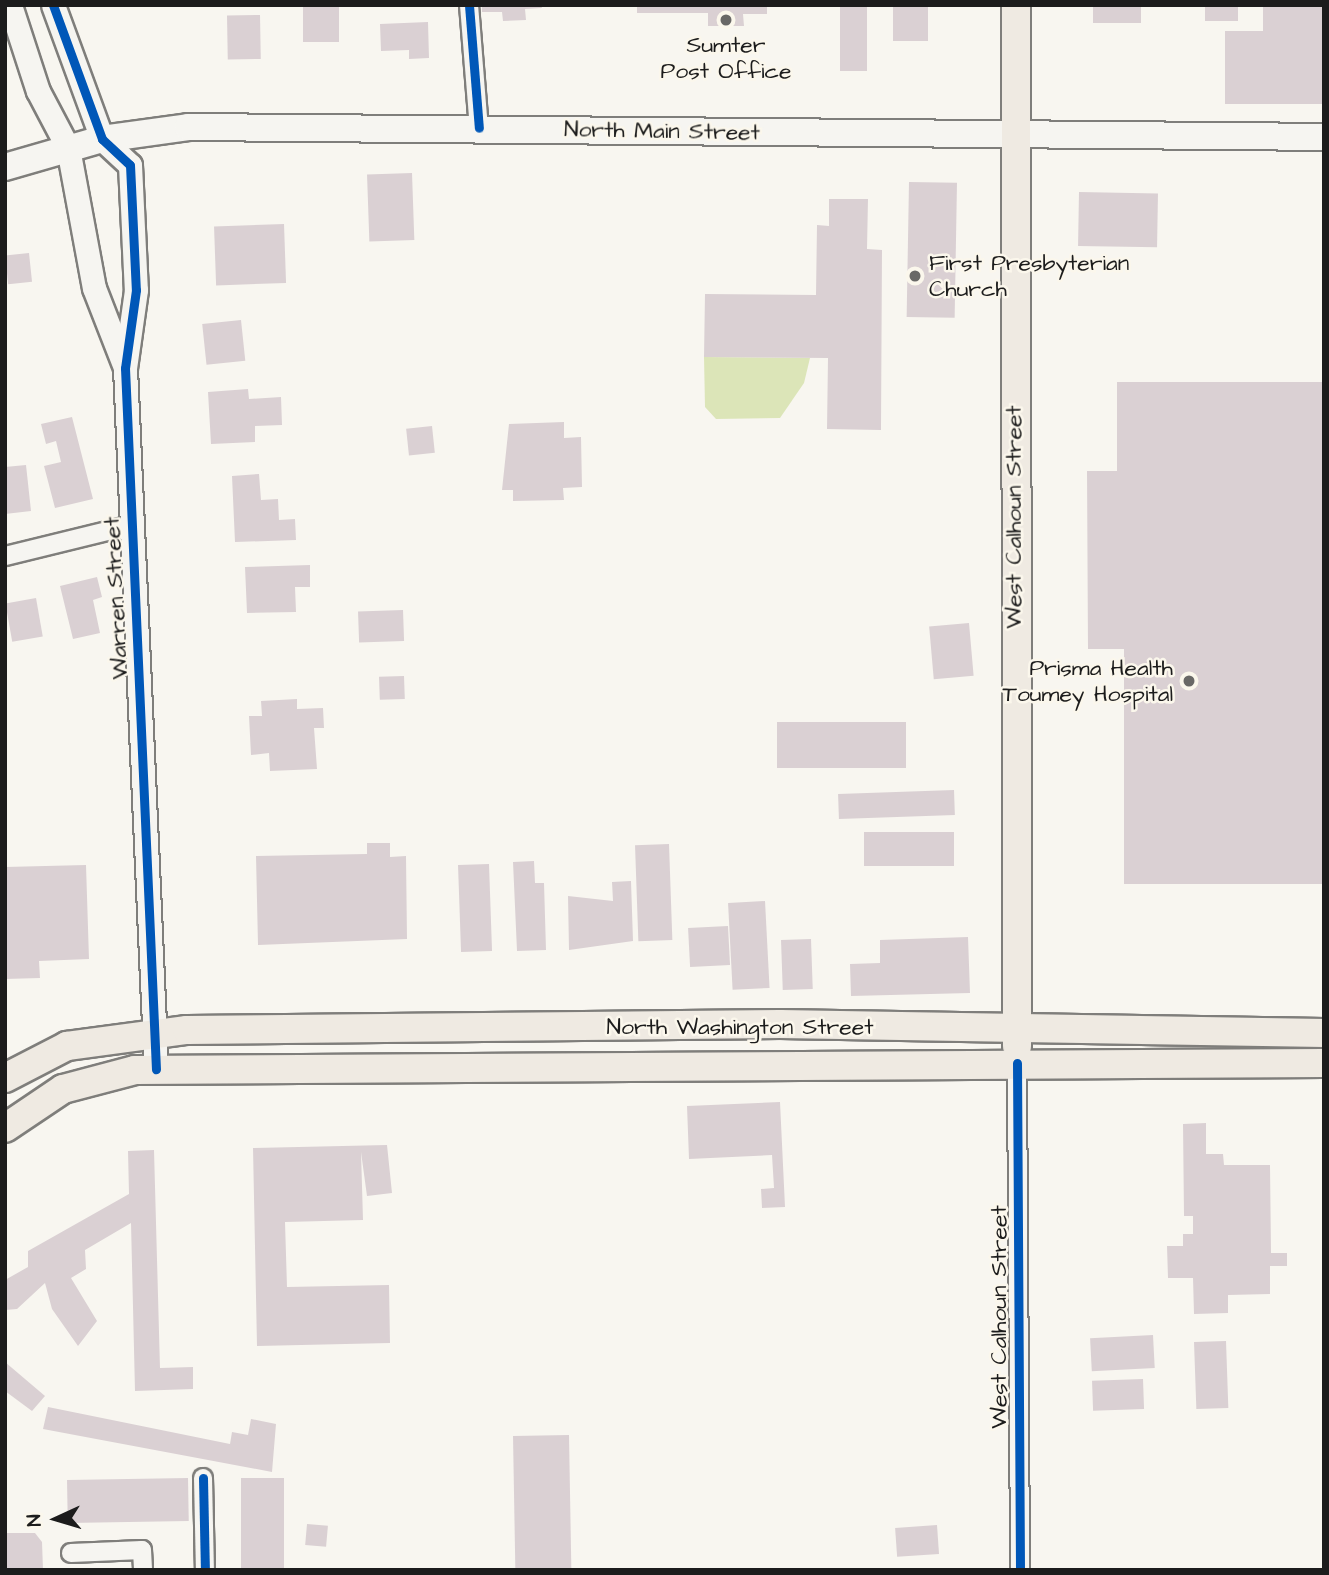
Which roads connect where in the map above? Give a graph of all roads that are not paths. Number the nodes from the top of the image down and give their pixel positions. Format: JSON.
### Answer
{"nodes":[{"id":1,"x":10,"y":5,"type":"edge"},
{"id":2,"x":53,"y":5,"type":"edge"},
{"id":3,"x":469,"y":5,"type":"edge"},
{"id":4,"x":1016,"y":5,"type":"edge"},
{"id":5,"x":479,"y":128,"type":"junction"},
{"id":6,"x":1014,"y":137,"type":"junction"},
{"id":7,"x":1324,"y":137,"type":"edge"},
{"id":8,"x":102,"y":139,"type":"junction"},
{"id":9,"x":68,"y":148,"type":"junction"},
{"id":10,"x":5,"y":167,"type":"edge"},
{"id":11,"x":125,"y":368,"type":"junction"},
{"id":12,"x":132,"y":525,"type":"junction"},
{"id":13,"x":5,"y":556,"type":"edge"},
{"id":14,"x":1016,"y":1029,"type":"junction"},
{"id":15,"x":155,"y":1032,"type":"junction"},
{"id":16,"x":1324,"y":1033,"type":"edge"},
{"id":17,"x":1017,"y":1063,"type":"junction"},
{"id":18,"x":1324,"y":1063,"type":"edge"},
{"id":19,"x":156,"y":1069,"type":"junction"},
{"id":20,"x":5,"y":1079,"type":"edge"},
{"id":21,"x":6,"y":1127,"type":"edge"},
{"id":22,"x":203,"y":1478,"type":"dead end"},
{"id":23,"x":71,"y":1553,"type":"dead end"},
{"id":24,"x":143,"y":1570,"type":"edge"},
{"id":25,"x":205,"y":1570,"type":"edge"},
{"id":26,"x":1020,"y":1570,"type":"edge"}],
"edges":[{"from":1,"to":9,"type":"street","name":"Warren Street"},
{"from":2,"to":8,"type":"street"},
{"from":3,"to":5,"type":"street"},
{"from":4,"to":6,"type":"main road","name":"West Calhoun Street"},
{"from":5,"to":6,"type":"main road","name":"North Main Street"},
{"from":5,"to":8,"type":"main road","name":"North Main Street"},
{"from":6,"to":7,"type":"main road","name":"North Main Street"},
{"from":6,"to":14,"type":"main road","name":"West Calhoun Street"},
{"from":8,"to":9,"type":"main road","name":"North Main Street"},
{"from":8,"to":11,"type":"street","name":"Warren Street"},
{"from":9,"to":10,"type":"main road","name":"North Main Street"},
{"from":9,"to":11,"type":"street","name":"Warren Street"},
{"from":11,"to":12,"type":"street","name":"Warren Street"},
{"from":12,"to":13,"type":"street"},
{"from":12,"to":15,"type":"street","name":"Warren Street"},
{"from":14,"to":15,"type":"main road","name":"North Washington Street"},
{"from":14,"to":16,"type":"main road","name":"North Washington Street"},
{"from":14,"to":17,"type":"main road","name":"West Calhoun Street"},
{"from":15,"to":19,"type":"street","name":"Warren Street"},
{"from":15,"to":20,"type":"main road","name":"North Washington Street"},
{"from":17,"to":18,"type":"main road","name":"North Washington Street"},
{"from":17,"to":19,"type":"main road","name":"North Washington Street"},
{"from":17,"to":26,"type":"street","name":"West Calhoun Street"},
{"from":19,"to":21,"type":"main road","name":"North Washington Street"},
{"from":22,"to":25,"type":"street"},
{"from":23,"to":24,"type":"street"}]}
